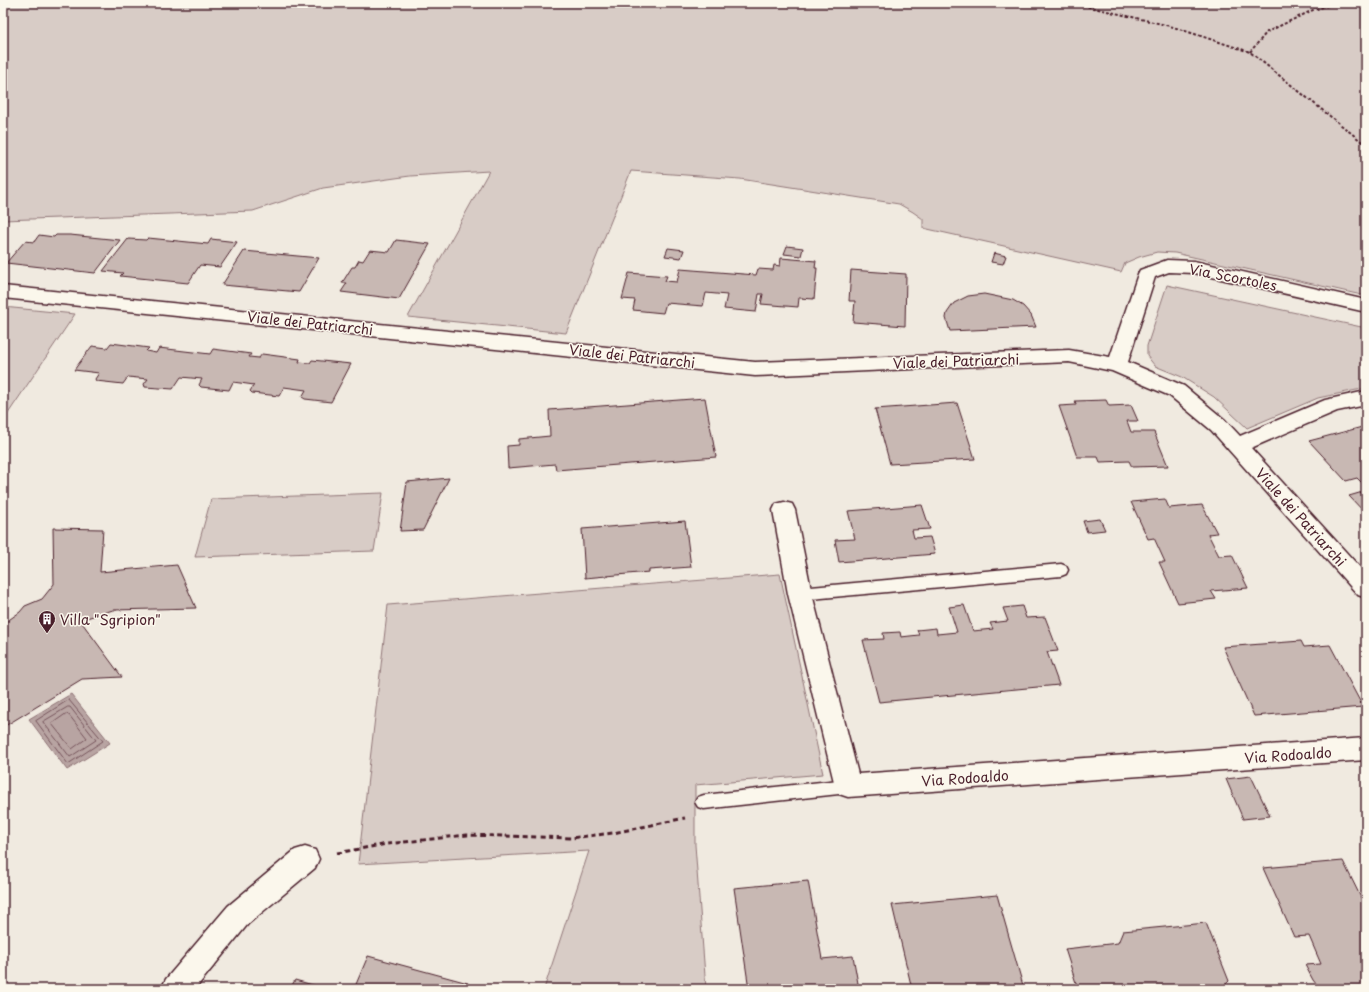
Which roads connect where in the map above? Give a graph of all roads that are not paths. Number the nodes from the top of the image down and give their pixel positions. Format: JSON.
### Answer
{"nodes":[{"id":1,"x":3,"y":292,"type":"edge"},
{"id":2,"x":1366,"y":306,"type":"edge"},
{"id":3,"x":1117,"y":365,"type":"junction"},
{"id":4,"x":1366,"y":398,"type":"edge"},
{"id":5,"x":1237,"y":446,"type":"junction"},
{"id":6,"x":784,"y":510,"type":"dead end"},
{"id":7,"x":1060,"y":570,"type":"dead end"},
{"id":8,"x":1366,"y":589,"type":"edge"},
{"id":9,"x":800,"y":594,"type":"junction"},
{"id":10,"x":1366,"y":749,"type":"edge"},
{"id":11,"x":848,"y":786,"type":"junction"},
{"id":12,"x":704,"y":802,"type":"road end"},
{"id":13,"x":305,"y":859,"type":"road end"},
{"id":14,"x":176,"y":989,"type":"edge"}],
"edges":[{"from":1,"to":3,"type":"street","name":"Viale dei Patriarchi"},
{"from":2,"to":3,"type":"street","name":"Via Scortoles"},
{"from":3,"to":5,"type":"street","name":"Viale dei Patriarchi"},
{"from":4,"to":5,"type":"street"},
{"from":5,"to":8,"type":"street","name":"Viale dei Patriarchi"},
{"from":6,"to":9,"type":"street"},
{"from":7,"to":9,"type":"lane"},
{"from":9,"to":11,"type":"street"},
{"from":10,"to":11,"type":"street","name":"Via Rodoaldo"},
{"from":11,"to":12,"type":"lane"},
{"from":13,"to":14,"type":"street"}]}
